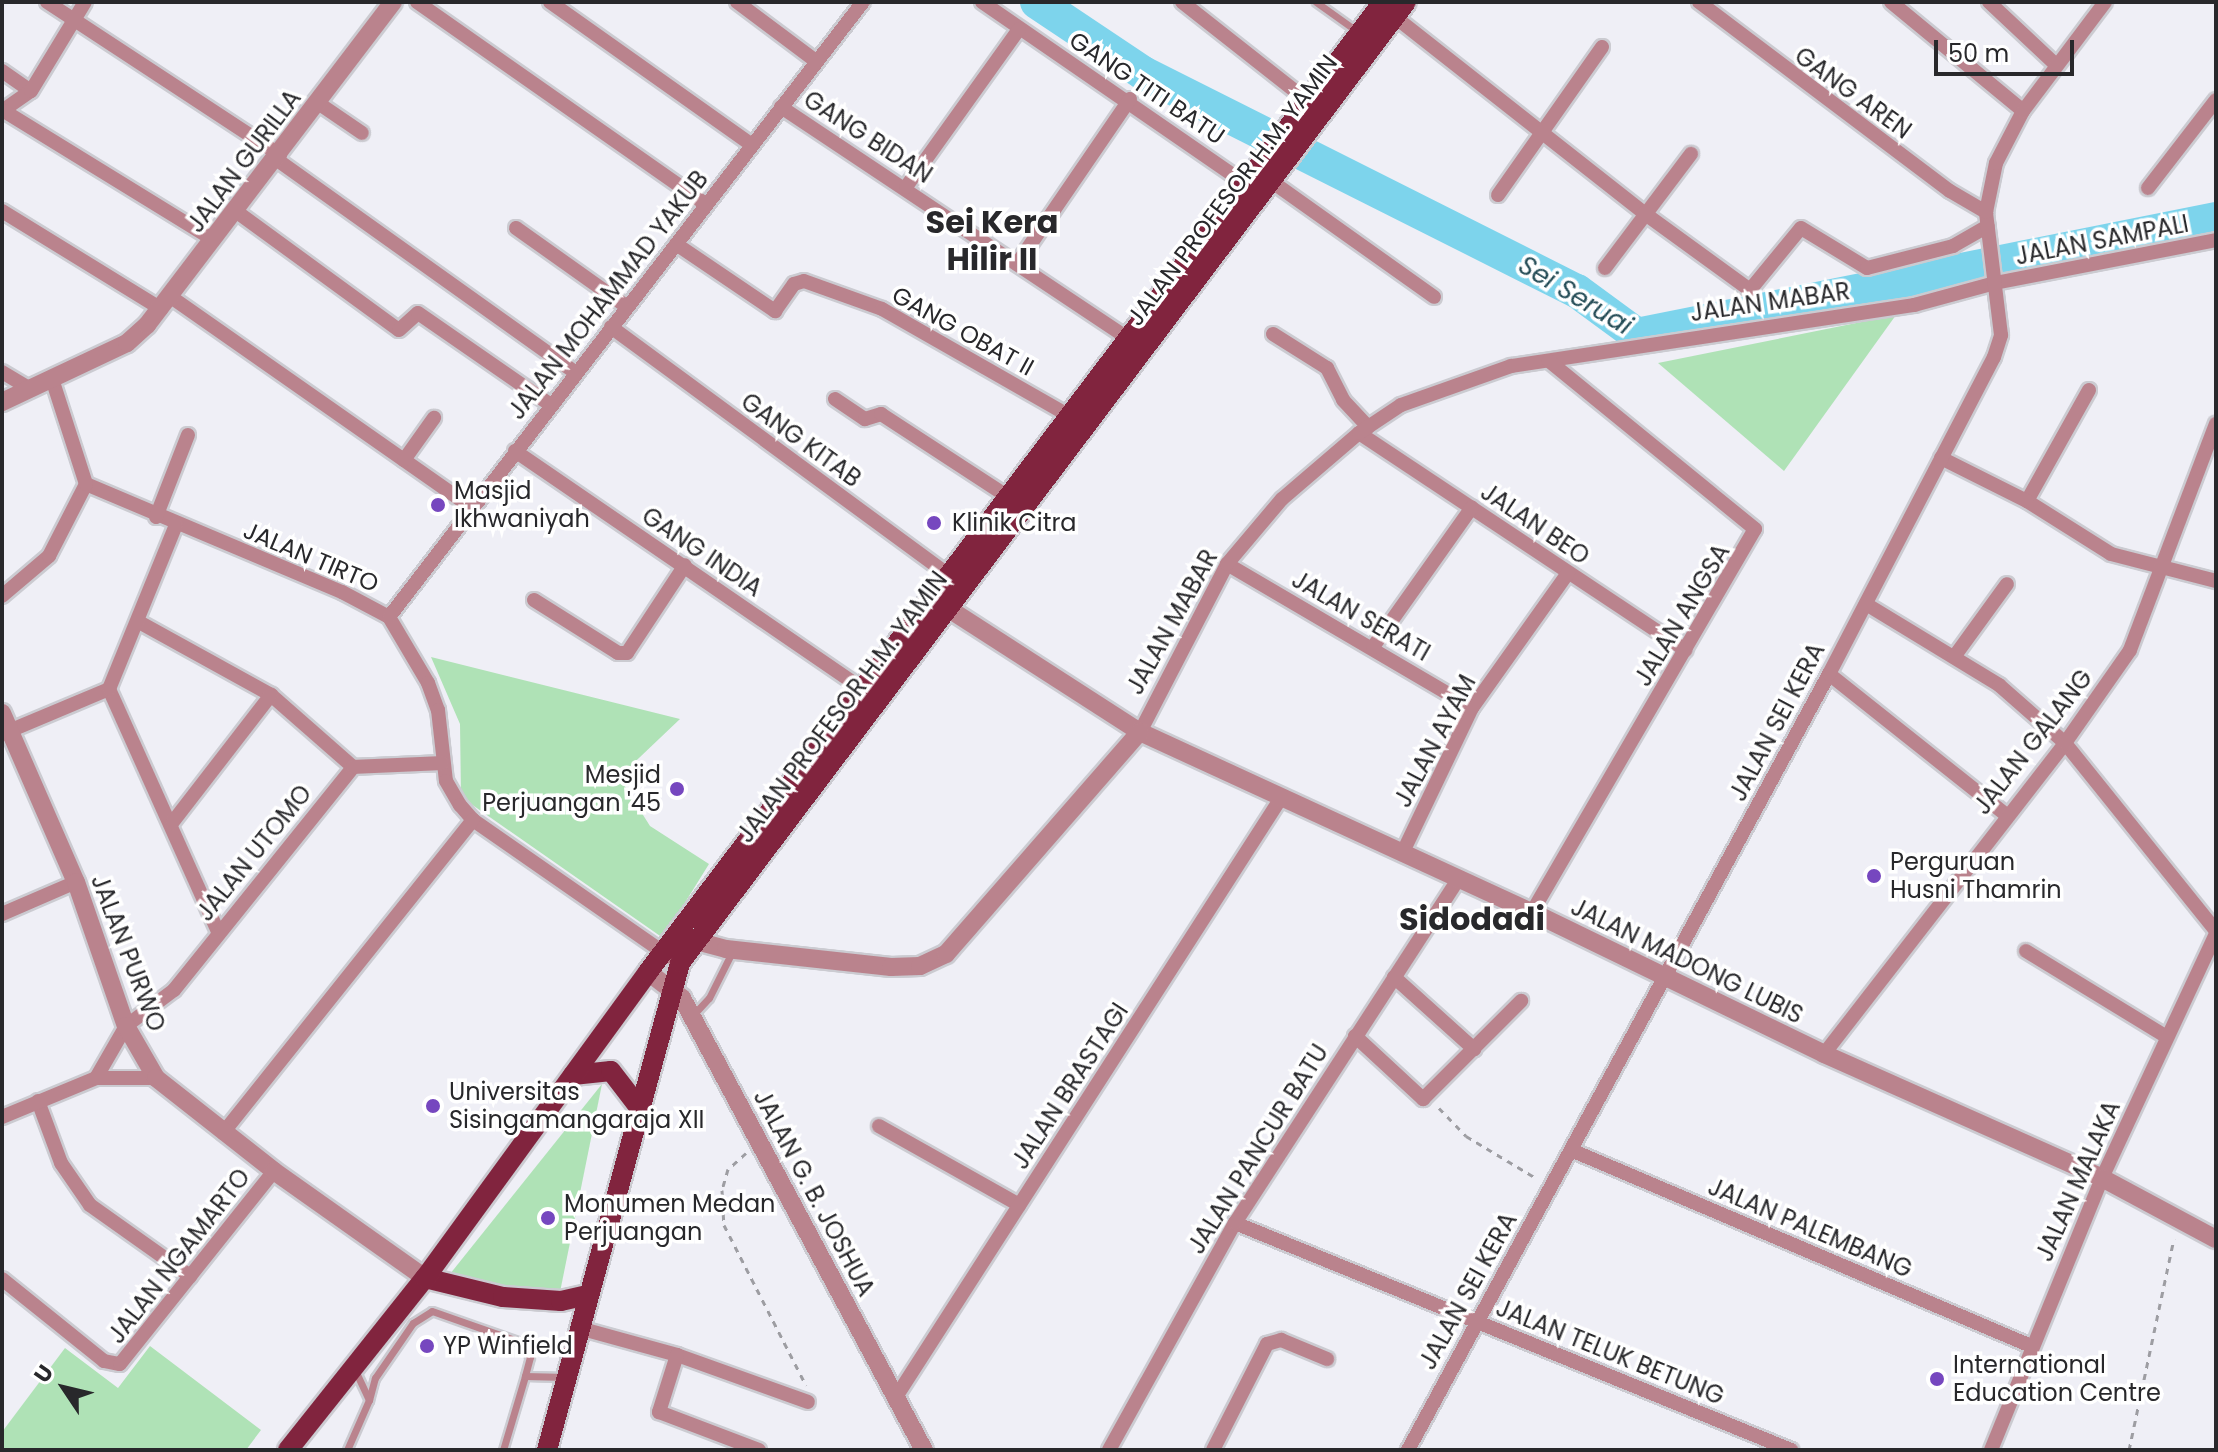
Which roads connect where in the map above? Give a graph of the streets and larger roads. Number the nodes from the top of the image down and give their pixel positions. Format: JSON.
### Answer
{"nodes":[{"id":1,"x":47,"y":2,"type":"edge"},
{"id":2,"x":85,"y":2,"type":"edge"},
{"id":3,"x":393,"y":2,"type":"edge"},
{"id":4,"x":417,"y":2,"type":"edge"},
{"id":5,"x":550,"y":2,"type":"edge"},
{"id":6,"x":737,"y":2,"type":"edge"},
{"id":7,"x":863,"y":2,"type":"edge"},
{"id":8,"x":982,"y":2,"type":"edge"},
{"id":9,"x":1182,"y":2,"type":"edge"},
{"id":10,"x":1699,"y":2,"type":"edge"},
{"id":11,"x":1891,"y":2,"type":"edge"},
{"id":12,"x":1989,"y":2,"type":"edge"},
{"id":13,"x":2105,"y":2,"type":"edge"},
{"id":14,"x":1395,"y":7,"type":"edge"},
{"id":15,"x":75,"y":19,"type":"junction"},
{"id":16,"x":1019,"y":29,"type":"junction"},
{"id":17,"x":1602,"y":47,"type":"dead end"},
{"id":18,"x":816,"y":61,"type":"junction"},
{"id":19,"x":2056,"y":65,"type":"junction"},
{"id":20,"x":2,"y":71,"type":"edge"},
{"id":21,"x":31,"y":91,"type":"junction"},
{"id":22,"x":1130,"y":99,"type":"junction"},
{"id":23,"x":2216,"y":100,"type":"edge"},
{"id":24,"x":1309,"y":102,"type":"junction"},
{"id":25,"x":318,"y":103,"type":"junction"},
{"id":26,"x":781,"y":107,"type":"junction"},
{"id":27,"x":3,"y":111,"type":"edge"},
{"id":28,"x":2023,"y":111,"type":"junction"},
{"id":29,"x":1301,"y":126,"type":"junction"},
{"id":30,"x":1542,"y":132,"type":"junction"},
{"id":31,"x":362,"y":133,"type":"dead end"},
{"id":32,"x":752,"y":145,"type":"junction"},
{"id":33,"x":1691,"y":154,"type":"dead end"},
{"id":34,"x":278,"y":157,"type":"junction"},
{"id":35,"x":1273,"y":167,"type":"junction"},
{"id":36,"x":1247,"y":185,"type":"junction"},
{"id":37,"x":906,"y":187,"type":"junction"},
{"id":38,"x":2148,"y":188,"type":"dead end"},
{"id":39,"x":1498,"y":195,"type":"dead end"},
{"id":40,"x":706,"y":204,"type":"junction"},
{"id":41,"x":2,"y":211,"type":"edge"},
{"id":42,"x":237,"y":212,"type":"junction"},
{"id":43,"x":1644,"y":213,"type":"junction"},
{"id":44,"x":1988,"y":223,"type":"junction"},
{"id":45,"x":516,"y":228,"type":"dead end"},
{"id":46,"x":214,"y":240,"type":"junction"},
{"id":47,"x":2216,"y":240,"type":"edge"},
{"id":48,"x":676,"y":244,"type":"junction"},
{"id":49,"x":1017,"y":264,"type":"junction"},
{"id":50,"x":1605,"y":268,"type":"dead end"},
{"id":51,"x":1995,"y":280,"type":"junction"},
{"id":52,"x":1434,"y":297,"type":"dead end"},
{"id":53,"x":166,"y":303,"type":"junction"},
{"id":54,"x":627,"y":307,"type":"junction"},
{"id":55,"x":611,"y":327,"type":"junction"},
{"id":56,"x":1273,"y":334,"type":"dead end"},
{"id":57,"x":1130,"y":340,"type":"junction"},
{"id":58,"x":1549,"y":361,"type":"junction"},
{"id":59,"x":2,"y":372,"type":"edge"},
{"id":60,"x":576,"y":373,"type":"junction"},
{"id":61,"x":52,"y":379,"type":"junction"},
{"id":62,"x":30,"y":389,"type":"junction"},
{"id":63,"x":2089,"y":390,"type":"dead end"},
{"id":64,"x":835,"y":399,"type":"dead end"},
{"id":65,"x":2,"y":402,"type":"edge"},
{"id":66,"x":551,"y":405,"type":"junction"},
{"id":67,"x":1071,"y":417,"type":"junction"},
{"id":68,"x":434,"y":418,"type":"dead end"},
{"id":69,"x":2216,"y":424,"type":"edge"},
{"id":70,"x":1363,"y":430,"type":"junction"},
{"id":71,"x":188,"y":435,"type":"dead end"},
{"id":72,"x":515,"y":451,"type":"junction"},
{"id":73,"x":1941,"y":458,"type":"junction"},
{"id":74,"x":404,"y":460,"type":"junction"},
{"id":75,"x":86,"y":484,"type":"junction"},
{"id":76,"x":1010,"y":498,"type":"junction"},
{"id":77,"x":2027,"y":501,"type":"junction"},
{"id":78,"x":1472,"y":507,"type":"junction"},
{"id":79,"x":472,"y":508,"type":"junction"},
{"id":80,"x":156,"y":517,"type":"junction"},
{"id":81,"x":176,"y":525,"type":"junction"},
{"id":82,"x":1227,"y":564,"type":"junction"},
{"id":83,"x":685,"y":565,"type":"junction"},
{"id":84,"x":2163,"y":568,"type":"junction"},
{"id":85,"x":1568,"y":573,"type":"junction"},
{"id":86,"x":2216,"y":581,"type":"edge"},
{"id":87,"x":958,"y":582,"type":"junction"},
{"id":88,"x":2007,"y":584,"type":"dead end"},
{"id":89,"x":2,"y":596,"type":"edge"},
{"id":90,"x":534,"y":600,"type":"dead end"},
{"id":91,"x":1866,"y":604,"type":"junction"},
{"id":92,"x":941,"y":605,"type":"junction"},
{"id":93,"x":389,"y":617,"type":"junction"},
{"id":94,"x":139,"y":622,"type":"junction"},
{"id":95,"x":1373,"y":647,"type":"junction"},
{"id":96,"x":1686,"y":650,"type":"junction"},
{"id":97,"x":1954,"y":657,"type":"junction"},
{"id":98,"x":1829,"y":674,"type":"junction"},
{"id":99,"x":109,"y":689,"type":"junction"},
{"id":100,"x":864,"y":690,"type":"junction"},
{"id":101,"x":271,"y":695,"type":"junction"},
{"id":102,"x":1472,"y":708,"type":"junction"},
{"id":103,"x":2,"y":713,"type":"edge"},
{"id":104,"x":1140,"y":732,"type":"junction"},
{"id":105,"x":6,"y":733,"type":"edge"},
{"id":106,"x":2065,"y":743,"type":"junction"},
{"id":107,"x":442,"y":763,"type":"junction"},
{"id":108,"x":353,"y":767,"type":"junction"},
{"id":109,"x":1281,"y":798,"type":"junction"},
{"id":110,"x":2005,"y":814,"type":"junction"},
{"id":111,"x":473,"y":820,"type":"junction"},
{"id":112,"x":172,"y":823,"type":"junction"},
{"id":113,"x":1402,"y":854,"type":"junction"},
{"id":114,"x":1458,"y":880,"type":"junction"},
{"id":115,"x":76,"y":882,"type":"junction"},
{"id":116,"x":1532,"y":912,"type":"junction"},
{"id":117,"x":2,"y":914,"type":"edge"},
{"id":118,"x":218,"y":931,"type":"junction"},
{"id":119,"x":2216,"y":932,"type":"edge"},
{"id":120,"x":685,"y":938,"type":"junction"},
{"id":121,"x":2026,"y":951,"type":"dead end"},
{"id":122,"x":672,"y":958,"type":"junction"},
{"id":123,"x":648,"y":972,"type":"junction"},
{"id":124,"x":1394,"y":977,"type":"junction"},
{"id":125,"x":1664,"y":978,"type":"junction"},
{"id":126,"x":672,"y":987,"type":"junction"},
{"id":127,"x":1521,"y":1001,"type":"dead end"},
{"id":128,"x":126,"y":1026,"type":"junction"},
{"id":129,"x":1355,"y":1036,"type":"junction"},
{"id":130,"x":2167,"y":1037,"type":"junction"},
{"id":131,"x":1474,"y":1049,"type":"junction"},
{"id":132,"x":1824,"y":1054,"type":"junction"},
{"id":133,"x":573,"y":1075,"type":"junction"},
{"id":134,"x":96,"y":1078,"type":"junction"},
{"id":135,"x":156,"y":1078,"type":"junction"},
{"id":136,"x":38,"y":1101,"type":"junction"},
{"id":137,"x":638,"y":1106,"type":"junction"},
{"id":138,"x":2,"y":1117,"type":"edge"},
{"id":139,"x":879,"y":1126,"type":"dead end"},
{"id":140,"x":223,"y":1133,"type":"junction"},
{"id":141,"x":1571,"y":1150,"type":"junction"},
{"id":142,"x":274,"y":1171,"type":"junction"},
{"id":143,"x":2102,"y":1178,"type":"junction"},
{"id":144,"x":1019,"y":1205,"type":"junction"},
{"id":145,"x":1235,"y":1223,"type":"junction"},
{"id":146,"x":2216,"y":1239,"type":"edge"},
{"id":147,"x":190,"y":1276,"type":"junction"},
{"id":148,"x":425,"y":1278,"type":"junction"},
{"id":149,"x":2,"y":1279,"type":"edge"},
{"id":150,"x":587,"y":1295,"type":"junction"},
{"id":151,"x":1475,"y":1320,"type":"junction"},
{"id":152,"x":579,"y":1328,"type":"junction"},
{"id":153,"x":2031,"y":1346,"type":"junction"},
{"id":154,"x":677,"y":1355,"type":"junction"},
{"id":155,"x":1327,"y":1359,"type":"dead end"},
{"id":156,"x":896,"y":1397,"type":"junction"},
{"id":157,"x":808,"y":1402,"type":"road end"},
{"id":158,"x":288,"y":1450,"type":"edge"},
{"id":159,"x":547,"y":1450,"type":"edge"},
{"id":160,"x":759,"y":1450,"type":"edge"},
{"id":161,"x":924,"y":1450,"type":"edge"},
{"id":162,"x":1109,"y":1450,"type":"edge"},
{"id":163,"x":1213,"y":1450,"type":"edge"},
{"id":164,"x":1408,"y":1450,"type":"edge"},
{"id":165,"x":1791,"y":1450,"type":"edge"},
{"id":166,"x":1991,"y":1450,"type":"edge"}],
"edges":[{"from":1,"to":15,"type":"street"},
{"from":2,"to":15,"type":"street"},
{"from":3,"to":25,"type":"street","name":"JALAN GURILLA"},
{"from":4,"to":40,"type":"street"},
{"from":5,"to":32,"type":"street"},
{"from":6,"to":18,"type":"street"},
{"from":7,"to":18,"type":"street","name":"JALAN MOHAMMAD YAKUB"},
{"from":8,"to":16,"type":"street","name":"GANG TITI BATU"},
{"from":9,"to":24,"type":"street"},
{"from":10,"to":44,"type":"street","name":"GANG AREN"},
{"from":11,"to":28,"type":"street"},
{"from":12,"to":19,"type":"street"},
{"from":13,"to":19,"type":"street","name":"JALAN SEI KERA"},
{"from":14,"to":24,"type":"main road","name":"JALAN PROFESOR H.M. YAMIN"},
{"from":14,"to":29,"type":"main road","name":"JALAN PROFESOR H.M. YAMIN"},
{"from":14,"to":30,"type":"street"},
{"from":15,"to":21,"type":"street"},
{"from":15,"to":34,"type":"street"},
{"from":16,"to":22,"type":"street","name":"GANG TITI BATU"},
{"from":16,"to":37,"type":"street"},
{"from":17,"to":30,"type":"street"},
{"from":18,"to":26,"type":"street","name":"JALAN MOHAMMAD YAKUB"},
{"from":19,"to":28,"type":"street","name":"JALAN SEI KERA"},
{"from":20,"to":21,"type":"street"},
{"from":21,"to":27,"type":"street"},
{"from":22,"to":36,"type":"street","name":"GANG TITI BATU"},
{"from":22,"to":49,"type":"street"},
{"from":23,"to":38,"type":"street"},
{"from":24,"to":29,"type":"main road","name":"JALAN PROFESOR H.M. YAMIN"},
{"from":25,"to":31,"type":"street"},
{"from":25,"to":34,"type":"street","name":"JALAN GURILLA"},
{"from":26,"to":32,"type":"street","name":"JALAN MOHAMMAD YAKUB"},
{"from":26,"to":37,"type":"street","name":"GANG BIDAN"},
{"from":27,"to":46,"type":"street"},
{"from":28,"to":44,"type":"street","name":"JALAN SEI KERA"},
{"from":29,"to":35,"type":"main road","name":"JALAN PROFESOR H.M. YAMIN"},
{"from":30,"to":39,"type":"street"},
{"from":30,"to":43,"type":"street"},
{"from":32,"to":40,"type":"street","name":"JALAN MOHAMMAD YAKUB"},
{"from":33,"to":43,"type":"street"},
{"from":34,"to":42,"type":"street","name":"JALAN GURILLA"},
{"from":34,"to":60,"type":"street"},
{"from":35,"to":36,"type":"main road","name":"JALAN PROFESOR H.M. YAMIN"},
{"from":35,"to":52,"type":"street"},
{"from":35,"to":87,"type":"main road","name":"JALAN PROFESOR H.M. YAMIN"},
{"from":36,"to":57,"type":"main road","name":"JALAN PROFESOR H.M. YAMIN"},
{"from":37,"to":49,"type":"street","name":"GANG BIDAN"},
{"from":40,"to":48,"type":"street","name":"JALAN MOHAMMAD YAKUB"},
{"from":41,"to":53,"type":"street"},
{"from":42,"to":46,"type":"street","name":"JALAN GURILLA"},
{"from":42,"to":66,"type":"street"},
{"from":43,"to":44,"type":"street"},
{"from":43,"to":50,"type":"street"},
{"from":44,"to":51,"type":"street","name":"JALAN SEI KERA"},
{"from":45,"to":54,"type":"street"},
{"from":46,"to":53,"type":"street","name":"JALAN GURILLA"},
{"from":47,"to":51,"type":"street","name":"JALAN SAMPALI"},
{"from":48,"to":54,"type":"street","name":"JALAN MOHAMMAD YAKUB"},
{"from":48,"to":67,"type":"street","name":"GANG OBAT II"},
{"from":49,"to":57,"type":"street","name":"GANG BIDAN"},
{"from":51,"to":58,"type":"street","name":"JALAN MABAR"},
{"from":51,"to":73,"type":"street","name":"JALAN SEI KERA"},
{"from":53,"to":61,"type":"street","name":"JALAN GURILLA"},
{"from":53,"to":74,"type":"street"},
{"from":54,"to":55,"type":"street","name":"JALAN MOHAMMAD YAKUB"},
{"from":55,"to":60,"type":"street","name":"JALAN MOHAMMAD YAKUB"},
{"from":55,"to":87,"type":"street","name":"GANG KITAB"},
{"from":56,"to":70,"type":"street","name":"JALAN BEO"},
{"from":57,"to":67,"type":"main road","name":"JALAN PROFESOR H.M. YAMIN"},
{"from":58,"to":70,"type":"street","name":"JALAN MABAR"},
{"from":58,"to":96,"type":"street","name":"JALAN ANGSA"},
{"from":59,"to":62,"type":"street"},
{"from":60,"to":66,"type":"street","name":"JALAN MOHAMMAD YAKUB"},
{"from":61,"to":62,"type":"street","name":"JALAN GURILLA"},
{"from":61,"to":75,"type":"street"},
{"from":62,"to":65,"type":"street","name":"JALAN GURILLA"},
{"from":63,"to":77,"type":"street"},
{"from":64,"to":76,"type":"street"},
{"from":66,"to":72,"type":"street","name":"JALAN MOHAMMAD YAKUB"},
{"from":67,"to":76,"type":"main road","name":"JALAN PROFESOR H.M. YAMIN"},
{"from":68,"to":74,"type":"street"},
{"from":69,"to":84,"type":"street","name":"JALAN GALANG"},
{"from":70,"to":78,"type":"street","name":"JALAN BEO"},
{"from":70,"to":82,"type":"street","name":"JALAN MABAR"},
{"from":71,"to":80,"type":"street"},
{"from":72,"to":79,"type":"street","name":"JALAN MOHAMMAD YAKUB"},
{"from":72,"to":83,"type":"street","name":"GANG INDIA"},
{"from":73,"to":77,"type":"street"},
{"from":73,"to":91,"type":"street","name":"JALAN SEI KERA"},
{"from":74,"to":79,"type":"street"},
{"from":75,"to":80,"type":"street","name":"JALAN TIRTO"},
{"from":75,"to":89,"type":"street"},
{"from":76,"to":87,"type":"main road","name":"JALAN PROFESOR H.M. YAMIN"},
{"from":77,"to":84,"type":"street"},
{"from":78,"to":85,"type":"street","name":"JALAN BEO"},
{"from":78,"to":95,"type":"street"},
{"from":79,"to":93,"type":"street","name":"JALAN MOHAMMAD YAKUB"},
{"from":80,"to":81,"type":"street","name":"JALAN TIRTO"},
{"from":81,"to":93,"type":"street","name":"JALAN TIRTO"},
{"from":81,"to":94,"type":"street"},
{"from":82,"to":95,"type":"street","name":"JALAN SERATI"},
{"from":82,"to":104,"type":"street","name":"JALAN MABAR"},
{"from":83,"to":90,"type":"street"},
{"from":83,"to":100,"type":"street","name":"GANG INDIA"},
{"from":84,"to":86,"type":"street"},
{"from":84,"to":106,"type":"street","name":"JALAN GALANG"},
{"from":85,"to":96,"type":"street","name":"JALAN BEO"},
{"from":85,"to":102,"type":"street","name":"JALAN AYAM"},
{"from":87,"to":92,"type":"main road","name":"JALAN PROFESOR H.M. YAMIN"},
{"from":88,"to":97,"type":"street"},
{"from":91,"to":97,"type":"street"},
{"from":91,"to":98,"type":"street","name":"JALAN SEI KERA"},
{"from":92,"to":100,"type":"main road","name":"JALAN PROFESOR H.M. YAMIN"},
{"from":92,"to":104,"type":"street","name":"JALAN MADONG LUBIS"},
{"from":92,"to":120,"type":"main road","name":"JALAN PROFESOR H.M. YAMIN"},
{"from":93,"to":107,"type":"street","name":"JALAN TIRTO"},
{"from":94,"to":99,"type":"street"},
{"from":94,"to":101,"type":"street"},
{"from":95,"to":102,"type":"street","name":"JALAN SERATI"},
{"from":96,"to":116,"type":"street","name":"JALAN ANGSA"},
{"from":97,"to":106,"type":"street"},
{"from":98,"to":110,"type":"street"},
{"from":98,"to":125,"type":"street","name":"JALAN SEI KERA"},
{"from":99,"to":105,"type":"street"},
{"from":99,"to":112,"type":"street"},
{"from":100,"to":120,"type":"main road","name":"JALAN PROFESOR H.M. YAMIN"},
{"from":101,"to":108,"type":"street"},
{"from":101,"to":112,"type":"street"},
{"from":102,"to":113,"type":"street","name":"JALAN AYAM"},
{"from":103,"to":105,"type":"street","name":"JALAN PURWO"},
{"from":104,"to":109,"type":"street","name":"JALAN MADONG LUBIS"},
{"from":104,"to":120,"type":"street","name":"JALAN MABAR"},
{"from":105,"to":115,"type":"street","name":"JALAN PURWO"},
{"from":106,"to":110,"type":"street","name":"JALAN GALANG"},
{"from":106,"to":119,"type":"street"},
{"from":107,"to":108,"type":"street"},
{"from":107,"to":111,"type":"street","name":"JALAN TIRTO"},
{"from":108,"to":118,"type":"street","name":"JALAN UTOMO"},
{"from":109,"to":113,"type":"street","name":"JALAN MADONG LUBIS"},
{"from":109,"to":144,"type":"street","name":"JALAN BRASTAGI"},
{"from":110,"to":132,"type":"street","name":"JALAN GALANG"},
{"from":111,"to":122,"type":"street","name":"JALAN TIRTO"},
{"from":111,"to":140,"type":"street"},
{"from":112,"to":118,"type":"street"},
{"from":113,"to":114,"type":"street","name":"JALAN MADONG LUBIS"},
{"from":114,"to":116,"type":"street","name":"JALAN MADONG LUBIS"},
{"from":114,"to":124,"type":"street","name":"JALAN PANCUR BATU"},
{"from":115,"to":117,"type":"street"},
{"from":115,"to":128,"type":"street","name":"JALAN PURWO"},
{"from":116,"to":125,"type":"street","name":"JALAN MADONG LUBIS"},
{"from":118,"to":128,"type":"street","name":"JALAN UTOMO"},
{"from":119,"to":130,"type":"street","name":"JALAN MALAKA"},
{"from":120,"to":122,"type":"main road","name":"JALAN PROFESOR H.M. YAMIN"},
{"from":121,"to":130,"type":"street"},
{"from":122,"to":123,"type":"main road"},
{"from":122,"to":126,"type":"main road","name":"JALAN PROFESOR H.M. YAMIN"},
{"from":123,"to":126,"type":"street","name":"JALAN G. B. JOSHUA"},
{"from":123,"to":133,"type":"main road"},
{"from":124,"to":129,"type":"street","name":"JALAN PANCUR BATU"},
{"from":124,"to":131,"type":"street"},
{"from":125,"to":132,"type":"street","name":"JALAN MADONG LUBIS"},
{"from":125,"to":141,"type":"street","name":"JALAN SEI KERA"},
{"from":126,"to":137,"type":"main road","name":"JALAN PROFESOR H.M. YAMIN"},
{"from":126,"to":156,"type":"street","name":"JALAN G. B. JOSHUA"},
{"from":127,"to":131,"type":"street"},
{"from":128,"to":134,"type":"street"},
{"from":128,"to":135,"type":"street","name":"JALAN PURWO"},
{"from":129,"to":131,"type":"street"},
{"from":129,"to":145,"type":"street","name":"JALAN PANCUR BATU"},
{"from":130,"to":143,"type":"street","name":"JALAN MALAKA"},
{"from":132,"to":143,"type":"street","name":"JALAN MADONG LUBIS"},
{"from":133,"to":137,"type":"main road"},
{"from":133,"to":148,"type":"main road"},
{"from":134,"to":135,"type":"street"},
{"from":134,"to":136,"type":"street"},
{"from":135,"to":140,"type":"street","name":"JALAN PURWO"},
{"from":136,"to":138,"type":"street"},
{"from":136,"to":147,"type":"street"},
{"from":137,"to":150,"type":"main road","name":"JALAN PROFESOR H.M. YAMIN"},
{"from":139,"to":144,"type":"street"},
{"from":140,"to":142,"type":"street","name":"JALAN PURWO"},
{"from":141,"to":151,"type":"street","name":"JALAN SEI KERA"},
{"from":141,"to":153,"type":"street","name":"JALAN PALEMBANG"},
{"from":142,"to":147,"type":"street","name":"JALAN NGAMARTO"},
{"from":142,"to":148,"type":"street","name":"JALAN PURWO"},
{"from":143,"to":146,"type":"street","name":"JALAN MADONG LUBIS"},
{"from":143,"to":153,"type":"street","name":"JALAN MALAKA"},
{"from":144,"to":156,"type":"street","name":"JALAN BRASTAGI"},
{"from":145,"to":151,"type":"street","name":"JALAN TELUK BETUNG"},
{"from":145,"to":162,"type":"street","name":"JALAN PANCUR BATU"},
{"from":147,"to":149,"type":"street","name":"JALAN NGAMARTO"},
{"from":148,"to":150,"type":"main road"},
{"from":148,"to":158,"type":"main road"},
{"from":150,"to":152,"type":"main road","name":"JALAN PROFESOR H.M. YAMIN"},
{"from":151,"to":164,"type":"street","name":"JALAN SEI KERA"},
{"from":151,"to":165,"type":"street","name":"JALAN TELUK BETUNG"},
{"from":152,"to":154,"type":"street"},
{"from":152,"to":159,"type":"main road","name":"JALAN PROFESOR H.M. YAMIN"},
{"from":153,"to":166,"type":"street","name":"JALAN MALAKA"},
{"from":154,"to":157,"type":"street"},
{"from":154,"to":160,"type":"street"},
{"from":155,"to":163,"type":"street"},
{"from":156,"to":161,"type":"street","name":"JALAN G. B. JOSHUA"}]}
